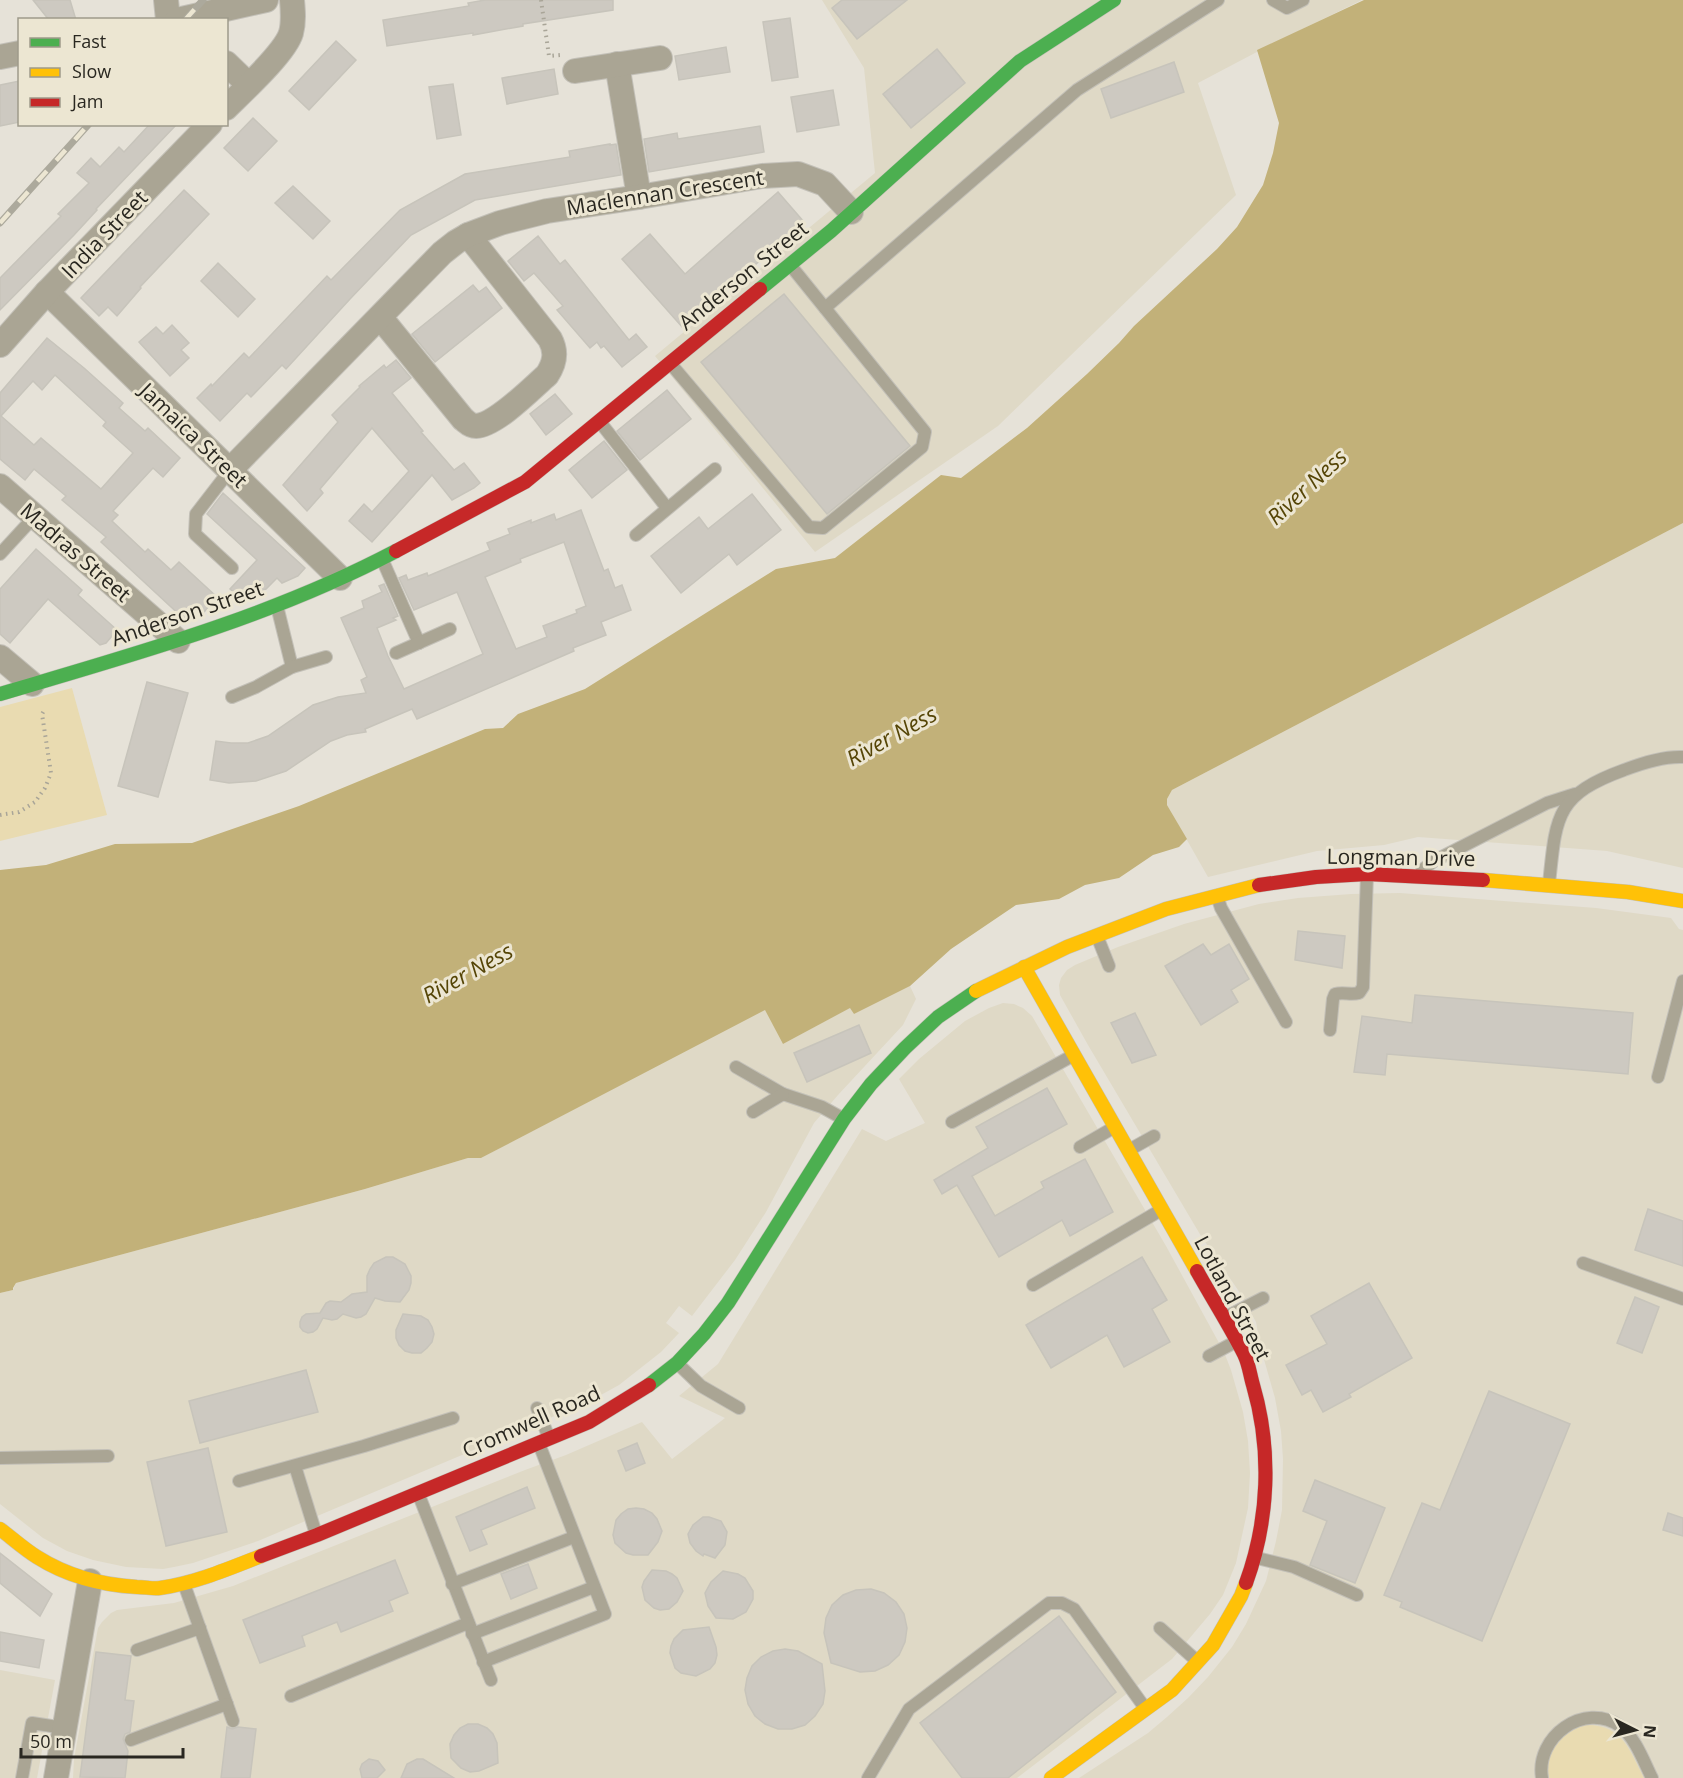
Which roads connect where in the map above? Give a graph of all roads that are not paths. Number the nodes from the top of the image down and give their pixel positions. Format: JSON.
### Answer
{"nodes":[{"id":1,"x":166,"y":0,"type":"edge"},
{"id":2,"x":266,"y":0,"type":"edge"},
{"id":3,"x":292,"y":0,"type":"edge"},
{"id":4,"x":1114,"y":0,"type":"edge"},
{"id":5,"x":1218,"y":0,"type":"edge"},
{"id":6,"x":1273,"y":0,"type":"edge"},
{"id":7,"x":1303,"y":0,"type":"edge"},
{"id":8,"x":168,"y":18,"type":"edge"},
{"id":9,"x":186,"y":18,"type":"edge"},
{"id":10,"x":18,"y":53,"type":"edge"},
{"id":11,"x":0,"y":57,"type":"edge"},
{"id":12,"x":660,"y":58,"type":"dead end"},
{"id":13,"x":618,"y":64,"type":"junction"},
{"id":14,"x":228,"y":65,"type":"edge"},
{"id":15,"x":574,"y":71,"type":"road end"},
{"id":16,"x":249,"y":86,"type":"junction"},
{"id":17,"x":228,"y":106,"type":"edge"},
{"id":18,"x":208,"y":126,"type":"edge"},
{"id":19,"x":639,"y":197,"type":"junction"},
{"id":20,"x":851,"y":212,"type":"junction"},
{"id":21,"x":468,"y":235,"type":"junction"},
{"id":22,"x":789,"y":264,"type":"junction"},
{"id":23,"x":47,"y":292,"type":"junction"},
{"id":24,"x":825,"y":308,"type":"junction"},
{"id":25,"x":380,"y":317,"type":"junction"},
{"id":26,"x":0,"y":345,"type":"edge"},
{"id":27,"x":669,"y":362,"type":"junction"},
{"id":28,"x":599,"y":421,"type":"junction"},
{"id":29,"x":715,"y":469,"type":"dead end"},
{"id":30,"x":230,"y":470,"type":"junction"},
{"id":31,"x":0,"y":486,"type":"edge"},
{"id":32,"x":667,"y":508,"type":"junction"},
{"id":33,"x":35,"y":516,"type":"junction"},
{"id":34,"x":636,"y":535,"type":"dead end"},
{"id":35,"x":0,"y":554,"type":"edge"},
{"id":36,"x":382,"y":558,"type":"junction"},
{"id":37,"x":232,"y":568,"type":"dead end"},
{"id":38,"x":340,"y":578,"type":"junction"},
{"id":39,"x":277,"y":605,"type":"junction"},
{"id":40,"x":450,"y":629,"type":"dead end"},
{"id":41,"x":178,"y":641,"type":"junction"},
{"id":42,"x":419,"y":643,"type":"junction"},
{"id":43,"x":396,"y":653,"type":"dead end"},
{"id":44,"x":0,"y":657,"type":"edge"},
{"id":45,"x":326,"y":657,"type":"dead end"},
{"id":46,"x":292,"y":667,"type":"junction"},
{"id":47,"x":32,"y":684,"type":"junction"},
{"id":48,"x":0,"y":694,"type":"edge"},
{"id":49,"x":232,"y":697,"type":"dead end"},
{"id":50,"x":1683,"y":757,"type":"edge"},
{"id":51,"x":1576,"y":794,"type":"junction"},
{"id":52,"x":1367,"y":874,"type":"junction"},
{"id":53,"x":1414,"y":876,"type":"junction"},
{"id":54,"x":1549,"y":885,"type":"junction"},
{"id":55,"x":1217,"y":895,"type":"junction"},
{"id":56,"x":1683,"y":901,"type":"edge"},
{"id":57,"x":1096,"y":936,"type":"junction"},
{"id":58,"x":1109,"y":966,"type":"dead end"},
{"id":59,"x":1024,"y":967,"type":"junction"},
{"id":60,"x":1683,"y":981,"type":"edge"},
{"id":61,"x":1286,"y":1022,"type":"dead end"},
{"id":62,"x":1330,"y":1030,"type":"dead end"},
{"id":63,"x":1074,"y":1055,"type":"junction"},
{"id":64,"x":736,"y":1067,"type":"dead end"},
{"id":65,"x":1658,"y":1077,"type":"dead end"},
{"id":66,"x":783,"y":1094,"type":"junction"},
{"id":67,"x":753,"y":1113,"type":"dead end"},
{"id":68,"x":844,"y":1119,"type":"junction"},
{"id":69,"x":952,"y":1122,"type":"dead end"},
{"id":70,"x":1115,"y":1127,"type":"junction"},
{"id":71,"x":1155,"y":1136,"type":"dead end"},
{"id":72,"x":1080,"y":1147,"type":"dead end"},
{"id":73,"x":1129,"y":1150,"type":"junction"},
{"id":74,"x":1162,"y":1209,"type":"junction"},
{"id":75,"x":1583,"y":1263,"type":"dead end"},
{"id":76,"x":1033,"y":1285,"type":"dead end"},
{"id":77,"x":1263,"y":1298,"type":"dead end"},
{"id":78,"x":1683,"y":1299,"type":"edge"},
{"id":79,"x":1224,"y":1318,"type":"junction"},
{"id":80,"x":1237,"y":1341,"type":"junction"},
{"id":81,"x":1209,"y":1356,"type":"dead end"},
{"id":82,"x":677,"y":1363,"type":"junction"},
{"id":83,"x":537,"y":1408,"type":"dead end"},
{"id":84,"x":739,"y":1408,"type":"dead end"},
{"id":85,"x":453,"y":1418,"type":"dead end"},
{"id":86,"x":544,"y":1441,"type":"junction"},
{"id":87,"x":108,"y":1456,"type":"dead end"},
{"id":88,"x":0,"y":1458,"type":"edge"},
{"id":89,"x":295,"y":1466,"type":"junction"},
{"id":90,"x":239,"y":1482,"type":"dead end"},
{"id":91,"x":417,"y":1492,"type":"junction"},
{"id":92,"x":0,"y":1529,"type":"edge"},
{"id":93,"x":317,"y":1535,"type":"junction"},
{"id":94,"x":574,"y":1536,"type":"junction"},
{"id":95,"x":1255,"y":1558,"type":"junction"},
{"id":96,"x":90,"y":1581,"type":"junction"},
{"id":97,"x":184,"y":1583,"type":"junction"},
{"id":98,"x":452,"y":1584,"type":"junction"},
{"id":99,"x":594,"y":1587,"type":"junction"},
{"id":100,"x":1357,"y":1595,"type":"dead end"},
{"id":101,"x":200,"y":1628,"type":"junction"},
{"id":102,"x":1160,"y":1628,"type":"dead end"},
{"id":103,"x":470,"y":1629,"type":"junction"},
{"id":104,"x":136,"y":1650,"type":"dead end"},
{"id":105,"x":483,"y":1662,"type":"junction"},
{"id":106,"x":1198,"y":1662,"type":"junction"},
{"id":107,"x":491,"y":1680,"type":"dead end"},
{"id":108,"x":291,"y":1696,"type":"dead end"},
{"id":109,"x":227,"y":1704,"type":"junction"},
{"id":110,"x":1146,"y":1710,"type":"junction"},
{"id":111,"x":233,"y":1721,"type":"dead end"},
{"id":112,"x":64,"y":1728,"type":"junction"},
{"id":113,"x":131,"y":1740,"type":"dead end"},
{"id":114,"x":22,"y":1778,"type":"edge"},
{"id":115,"x":57,"y":1778,"type":"edge"},
{"id":116,"x":868,"y":1778,"type":"edge"},
{"id":117,"x":1051,"y":1778,"type":"edge"},
{"id":118,"x":1542,"y":1778,"type":"edge"},
{"id":119,"x":1652,"y":1778,"type":"edge"}],
"edges":[{"from":1,"to":8,"type":"street"},
{"from":2,"to":9,"type":"street"},
{"from":3,"to":16,"type":"street"},
{"from":4,"to":20,"type":"street","name":"Anderson Street"},
{"from":5,"to":24,"type":"lane"},
{"from":6,"to":7,"type":"lane"},
{"from":10,"to":11,"type":"street"},
{"from":12,"to":13,"type":"street"},
{"from":13,"to":15,"type":"street"},
{"from":13,"to":19,"type":"street"},
{"from":14,"to":16,"type":"street"},
{"from":16,"to":17,"type":"street"},
{"from":18,"to":23,"type":"street","name":"India Street"},
{"from":19,"to":20,"type":"street","name":"Maclennan Crescent"},
{"from":19,"to":21,"type":"street","name":"Maclennan Crescent"},
{"from":20,"to":22,"type":"street","name":"Anderson Street"},
{"from":21,"to":25,"type":"street","name":"Maclennan Crescent"},
{"from":21,"to":25,"type":"street"},
{"from":22,"to":24,"type":"lane"},
{"from":22,"to":27,"type":"street","name":"Anderson Street"},
{"from":23,"to":26,"type":"street","name":"India Street"},
{"from":23,"to":30,"type":"street","name":"Jamaica Street"},
{"from":24,"to":27,"type":"lane"},
{"from":25,"to":30,"type":"street","name":"Maclennan Crescent"},
{"from":27,"to":28,"type":"street","name":"Anderson Street"},
{"from":28,"to":32,"type":"lane"},
{"from":28,"to":36,"type":"street","name":"Anderson Street"},
{"from":29,"to":32,"type":"lane"},
{"from":30,"to":37,"type":"lane"},
{"from":30,"to":38,"type":"street","name":"Jamaica Street"},
{"from":31,"to":33,"type":"street","name":"Madras Street"},
{"from":32,"to":34,"type":"lane"},
{"from":33,"to":35,"type":"lane"},
{"from":33,"to":41,"type":"street","name":"Madras Street"},
{"from":36,"to":38,"type":"street","name":"Anderson Street"},
{"from":36,"to":42,"type":"lane"},
{"from":38,"to":39,"type":"street","name":"Anderson Street"},
{"from":39,"to":41,"type":"street","name":"Anderson Street"},
{"from":39,"to":46,"type":"lane"},
{"from":40,"to":42,"type":"lane"},
{"from":41,"to":47,"type":"street","name":"Anderson Street"},
{"from":42,"to":43,"type":"lane"},
{"from":44,"to":47,"type":"street"},
{"from":45,"to":46,"type":"lane"},
{"from":46,"to":49,"type":"lane"},
{"from":47,"to":48,"type":"street","name":"Anderson Street"},
{"from":50,"to":51,"type":"lane"},
{"from":51,"to":53,"type":"lane"},
{"from":51,"to":54,"type":"lane"},
{"from":52,"to":53,"type":"street","name":"Longman Drive"},
{"from":52,"to":55,"type":"street","name":"Longman Drive"},
{"from":52,"to":62,"type":"lane"},
{"from":53,"to":54,"type":"street","name":"Longman Drive"},
{"from":54,"to":56,"type":"street","name":"Longman Drive"},
{"from":55,"to":57,"type":"street","name":"Longman Drive"},
{"from":55,"to":61,"type":"lane"},
{"from":57,"to":58,"type":"lane"},
{"from":57,"to":59,"type":"street","name":"Longman Drive"},
{"from":59,"to":63,"type":"street","name":"Lotland Street"},
{"from":59,"to":68,"type":"street","name":"Cromwell Road"},
{"from":60,"to":65,"type":"lane"},
{"from":63,"to":69,"type":"lane"},
{"from":63,"to":70,"type":"street","name":"Lotland Street"},
{"from":64,"to":66,"type":"lane"},
{"from":66,"to":67,"type":"lane"},
{"from":66,"to":68,"type":"lane"},
{"from":68,"to":82,"type":"street","name":"Cromwell Road"},
{"from":70,"to":72,"type":"lane"},
{"from":70,"to":73,"type":"street","name":"Lotland Street"},
{"from":71,"to":73,"type":"lane"},
{"from":73,"to":74,"type":"street","name":"Lotland Street"},
{"from":74,"to":76,"type":"lane"},
{"from":74,"to":79,"type":"street","name":"Lotland Street"},
{"from":75,"to":78,"type":"lane"},
{"from":77,"to":79,"type":"lane"},
{"from":79,"to":80,"type":"street","name":"Lotland Street"},
{"from":80,"to":81,"type":"lane"},
{"from":80,"to":95,"type":"street","name":"Lotland Street"},
{"from":82,"to":84,"type":"lane"},
{"from":82,"to":86,"type":"street","name":"Cromwell Road"},
{"from":83,"to":86,"type":"lane"},
{"from":85,"to":89,"type":"lane"},
{"from":86,"to":91,"type":"street","name":"Cromwell Road"},
{"from":86,"to":94,"type":"lane"},
{"from":87,"to":88,"type":"lane"},
{"from":89,"to":90,"type":"lane"},
{"from":89,"to":93,"type":"lane"},
{"from":91,"to":93,"type":"street","name":"Cromwell Road"},
{"from":91,"to":98,"type":"lane"},
{"from":92,"to":96,"type":"street","name":"Cromwell Road"},
{"from":93,"to":97,"type":"street","name":"Cromwell Road"},
{"from":94,"to":98,"type":"lane"},
{"from":94,"to":99,"type":"lane"},
{"from":95,"to":100,"type":"lane"},
{"from":95,"to":106,"type":"street","name":"Lotland Street"},
{"from":96,"to":97,"type":"street","name":"Cromwell Road"},
{"from":96,"to":112,"type":"street"},
{"from":97,"to":101,"type":"lane"},
{"from":98,"to":103,"type":"lane"},
{"from":99,"to":103,"type":"lane"},
{"from":99,"to":105,"type":"lane"},
{"from":101,"to":104,"type":"lane"},
{"from":101,"to":109,"type":"lane"},
{"from":102,"to":106,"type":"lane"},
{"from":103,"to":105,"type":"lane"},
{"from":103,"to":108,"type":"lane"},
{"from":105,"to":107,"type":"lane"},
{"from":106,"to":110,"type":"street","name":"Lotland Street"},
{"from":109,"to":111,"type":"lane"},
{"from":109,"to":113,"type":"lane"},
{"from":110,"to":116,"type":"lane"},
{"from":110,"to":117,"type":"street","name":"Lotland Street"},
{"from":112,"to":114,"type":"lane"},
{"from":112,"to":115,"type":"street"},
{"from":118,"to":119,"type":"lane"}]}
